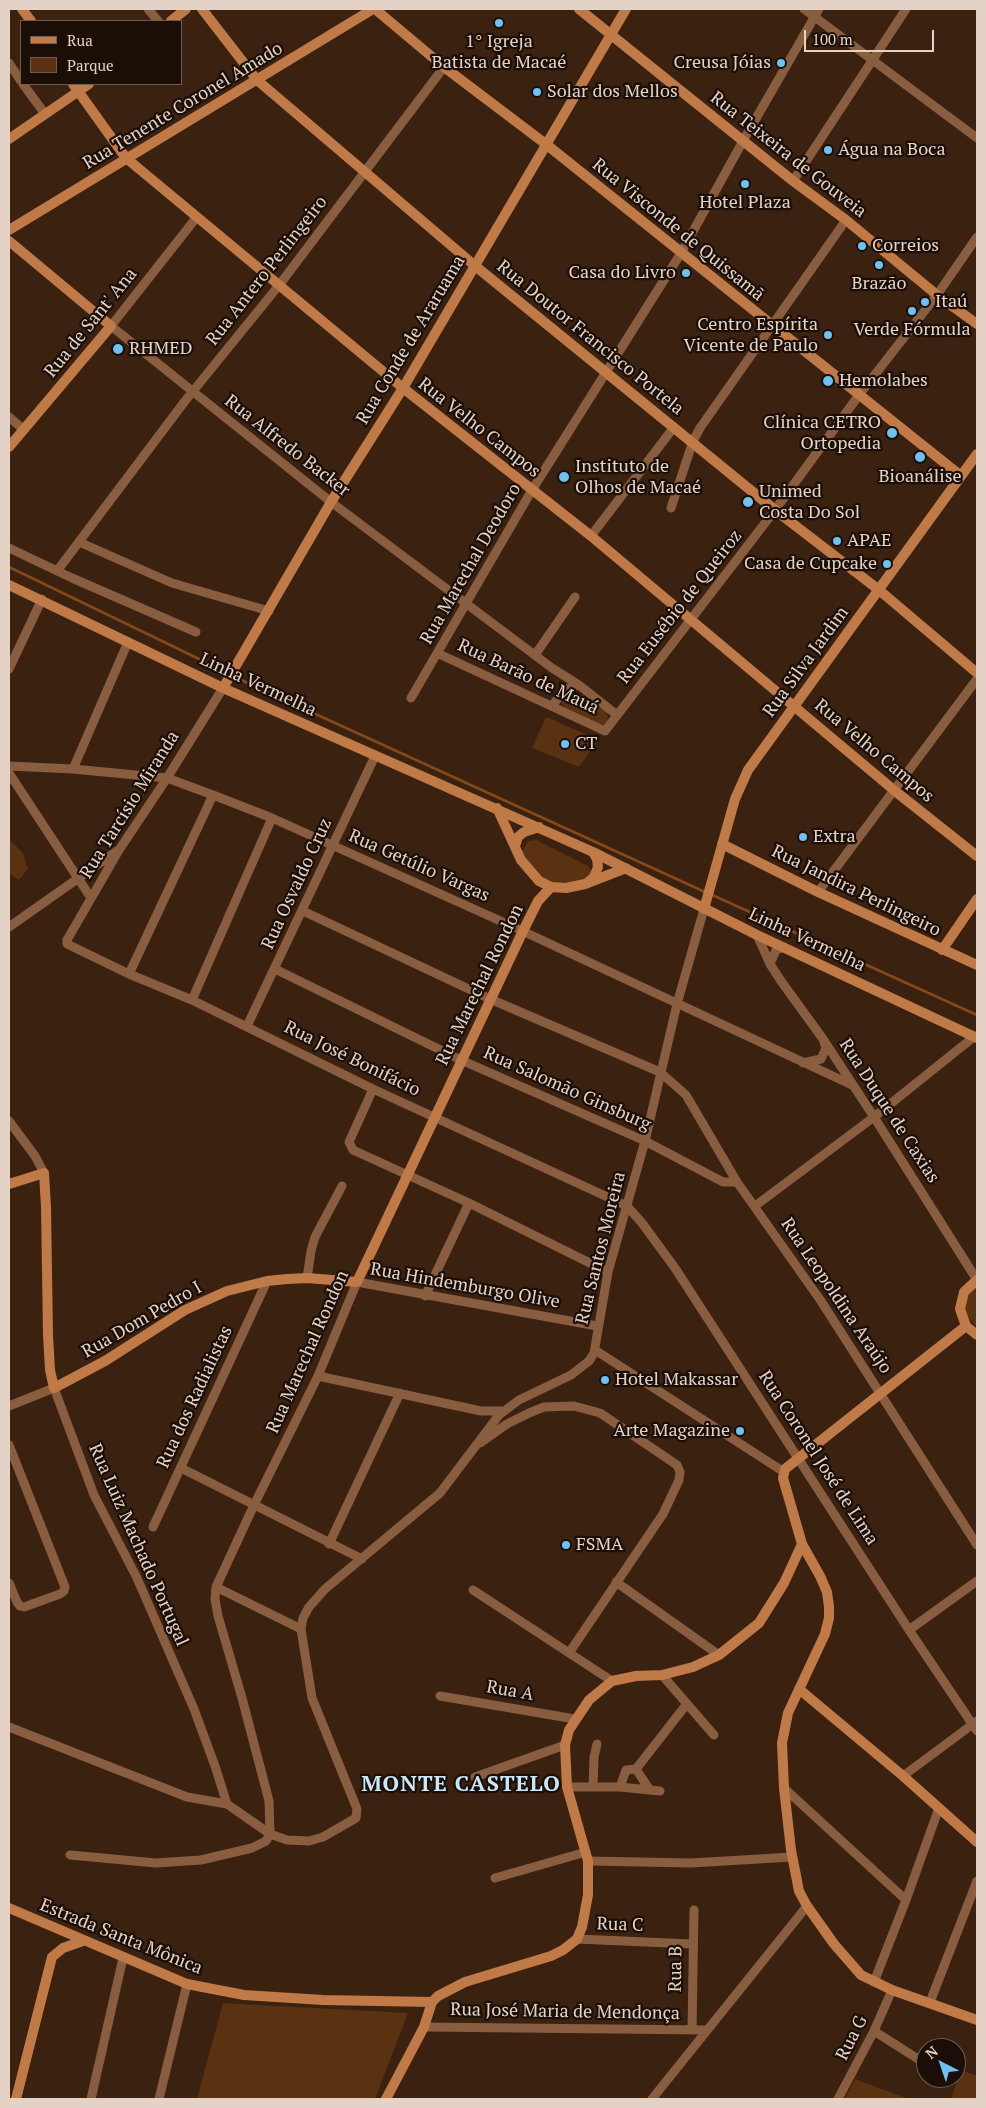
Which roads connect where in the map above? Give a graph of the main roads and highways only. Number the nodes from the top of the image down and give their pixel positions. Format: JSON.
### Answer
{"nodes":[{"id":1,"x":22,"y":9,"type":"edge"},
{"id":2,"x":186,"y":9,"type":"edge"},
{"id":3,"x":202,"y":9,"type":"edge"},
{"id":4,"x":374,"y":9,"type":"edge"},
{"id":5,"x":579,"y":9,"type":"edge"},
{"id":6,"x":626,"y":9,"type":"edge"},
{"id":7,"x":30,"y":20,"type":"edge"},
{"id":8,"x":172,"y":20,"type":"edge"},
{"id":9,"x":611,"y":34,"type":"junction"},
{"id":10,"x":257,"y":80,"type":"junction"},
{"id":11,"x":76,"y":88,"type":"edge"},
{"id":12,"x":9,"y":139,"type":"edge"},
{"id":13,"x":547,"y":145,"type":"junction"},
{"id":14,"x":126,"y":158,"type":"junction"},
{"id":15,"x":9,"y":230,"type":"edge"},
{"id":16,"x":9,"y":241,"type":"edge"},
{"id":17,"x":474,"y":265,"type":"junction"},
{"id":18,"x":977,"y":324,"type":"edge"},
{"id":19,"x":111,"y":326,"type":"joint"},
{"id":20,"x":403,"y":388,"type":"junction"},
{"id":21,"x":9,"y":447,"type":"edge"},
{"id":22,"x":977,"y":454,"type":"edge"},
{"id":23,"x":961,"y":476,"type":"junction"},
{"id":24,"x":9,"y":585,"type":"edge"},
{"id":25,"x":879,"y":590,"type":"junction"},
{"id":26,"x":977,"y":673,"type":"edge"},
{"id":27,"x":223,"y":688,"type":"junction"},
{"id":28,"x":794,"y":705,"type":"junction"},
{"id":29,"x":497,"y":808,"type":"junction"},
{"id":30,"x":539,"y":827,"type":"junction"},
{"id":31,"x":722,"y":844,"type":"junction"},
{"id":32,"x":515,"y":846,"type":"junction"},
{"id":33,"x":593,"y":852,"type":"junction"},
{"id":34,"x":977,"y":856,"type":"edge"},
{"id":35,"x":626,"y":868,"type":"junction"},
{"id":36,"x":539,"y":881,"type":"junction"},
{"id":37,"x":585,"y":884,"type":"junction"},
{"id":38,"x":551,"y":887,"type":"junction"},
{"id":39,"x":977,"y":899,"type":"edge"},
{"id":40,"x":538,"y":901,"type":"junction"},
{"id":41,"x":706,"y":904,"type":"junction"},
{"id":42,"x":942,"y":950,"type":"junction"},
{"id":43,"x":977,"y":965,"type":"edge"},
{"id":44,"x":976,"y":1037,"type":"edge"},
{"id":45,"x":9,"y":1184,"type":"edge"},
{"id":46,"x":977,"y":1280,"type":"edge"},
{"id":47,"x":357,"y":1282,"type":"joint"},
{"id":48,"x":966,"y":1326,"type":"junction"},
{"id":49,"x":977,"y":1335,"type":"edge"},
{"id":50,"x":54,"y":1388,"type":"joint"},
{"id":51,"x":802,"y":1544,"type":"junction"},
{"id":52,"x":799,"y":1688,"type":"junction"},
{"id":53,"x":977,"y":1842,"type":"edge"},
{"id":54,"x":9,"y":1908,"type":"edge"},
{"id":55,"x":83,"y":1941,"type":"junction"},
{"id":56,"x":432,"y":2002,"type":"junction"},
{"id":57,"x":977,"y":2020,"type":"edge"},
{"id":58,"x":16,"y":2099,"type":"edge"},
{"id":59,"x":386,"y":2099,"type":"edge"}],
"edges":[{"from":1,"to":7,"type":"main road"},
{"from":2,"to":8,"type":"main road"},
{"from":3,"to":10,"type":"main road","name":"Rua Doutor Francisco Portela"},
{"from":4,"to":10,"type":"main road","name":"Rua Tenente Coronel Amado"},
{"from":4,"to":13,"type":"main road","name":"Rua Visconde de Quissamã"},
{"from":5,"to":9,"type":"main road","name":"Rua Teixeira de Gouveia"},
{"from":6,"to":9,"type":"main road","name":"Rua Conde de Araruama"},
{"from":9,"to":13,"type":"main road","name":"Rua Conde de Araruama"},
{"from":9,"to":18,"type":"main road","name":"Rua Teixeira de Gouveia"},
{"from":10,"to":14,"type":"main road","name":"Rua Tenente Coronel Amado"},
{"from":10,"to":17,"type":"main road","name":"Rua Doutor Francisco Portela"},
{"from":11,"to":12,"type":"main road"},
{"from":11,"to":14,"type":"main road","name":"Rua Velho Campos"},
{"from":13,"to":17,"type":"main road","name":"Rua Conde de Araruama"},
{"from":13,"to":23,"type":"main road","name":"Rua Visconde de Quissamã"},
{"from":14,"to":15,"type":"main road","name":"Rua Tenente Coronel Amado"},
{"from":14,"to":20,"type":"main road","name":"Rua Velho Campos"},
{"from":16,"to":19,"type":"main road","name":"Rua Alfredo Backer"},
{"from":17,"to":20,"type":"main road","name":"Rua Conde de Araruama"},
{"from":17,"to":25,"type":"main road","name":"Rua Doutor Francisco Portela"},
{"from":19,"to":21,"type":"main road","name":"Rua de Sant' Ana"},
{"from":20,"to":27,"type":"main road","name":"Rua Conde de Araruama"},
{"from":20,"to":28,"type":"main road","name":"Rua Velho Campos"},
{"from":22,"to":23,"type":"main road","name":"Rua Silva Jardim"},
{"from":23,"to":25,"type":"main road","name":"Rua Silva Jardim"},
{"from":24,"to":27,"type":"main road","name":"Linha Vermelha"},
{"from":25,"to":26,"type":"main road","name":"Rua Doutor Francisco Portela"},
{"from":25,"to":28,"type":"main road","name":"Rua Silva Jardim"},
{"from":27,"to":29,"type":"main road","name":"Linha Vermelha"},
{"from":28,"to":31,"type":"main road","name":"Rua Silva Jardim"},
{"from":28,"to":34,"type":"main road","name":"Rua Velho Campos"},
{"from":29,"to":30,"type":"main road","name":"Linha Vermelha"},
{"from":29,"to":32,"type":"main road"},
{"from":30,"to":32,"type":"main road"},
{"from":30,"to":33,"type":"main road","name":"Linha Vermelha"},
{"from":31,"to":41,"type":"main road","name":"Rua Silva Jardim"},
{"from":31,"to":42,"type":"main road","name":"Rua Jandira Perlingeiro"},
{"from":32,"to":36,"type":"main road"},
{"from":33,"to":35,"type":"main road","name":"Linha Vermelha"},
{"from":33,"to":37,"type":"main road"},
{"from":35,"to":37,"type":"main road"},
{"from":35,"to":41,"type":"main road","name":"Linha Vermelha"},
{"from":36,"to":38,"type":"main road"},
{"from":36,"to":40,"type":"main road"},
{"from":37,"to":38,"type":"main road"},
{"from":38,"to":40,"type":"main road"},
{"from":39,"to":42,"type":"main road"},
{"from":40,"to":47,"type":"main road","name":"Rua Marechal Rondon"},
{"from":41,"to":44,"type":"main road","name":"Linha Vermelha"},
{"from":42,"to":43,"type":"main road","name":"Rua Jandira Perlingeiro"},
{"from":45,"to":50,"type":"main road","name":"Rua Luiz Machado Portugal"},
{"from":46,"to":48,"type":"main road"},
{"from":47,"to":50,"type":"main road","name":"Rua Dom Pedro I"},
{"from":48,"to":49,"type":"main road"},
{"from":48,"to":51,"type":"main road"},
{"from":51,"to":52,"type":"main road"},
{"from":51,"to":56,"type":"main road"},
{"from":52,"to":53,"type":"main road"},
{"from":52,"to":57,"type":"main road"},
{"from":54,"to":55,"type":"main road","name":"Estrada Santa Mônica"},
{"from":55,"to":56,"type":"main road","name":"Estrada Santa Mônica"},
{"from":55,"to":58,"type":"main road"},
{"from":56,"to":59,"type":"main road"}]}
